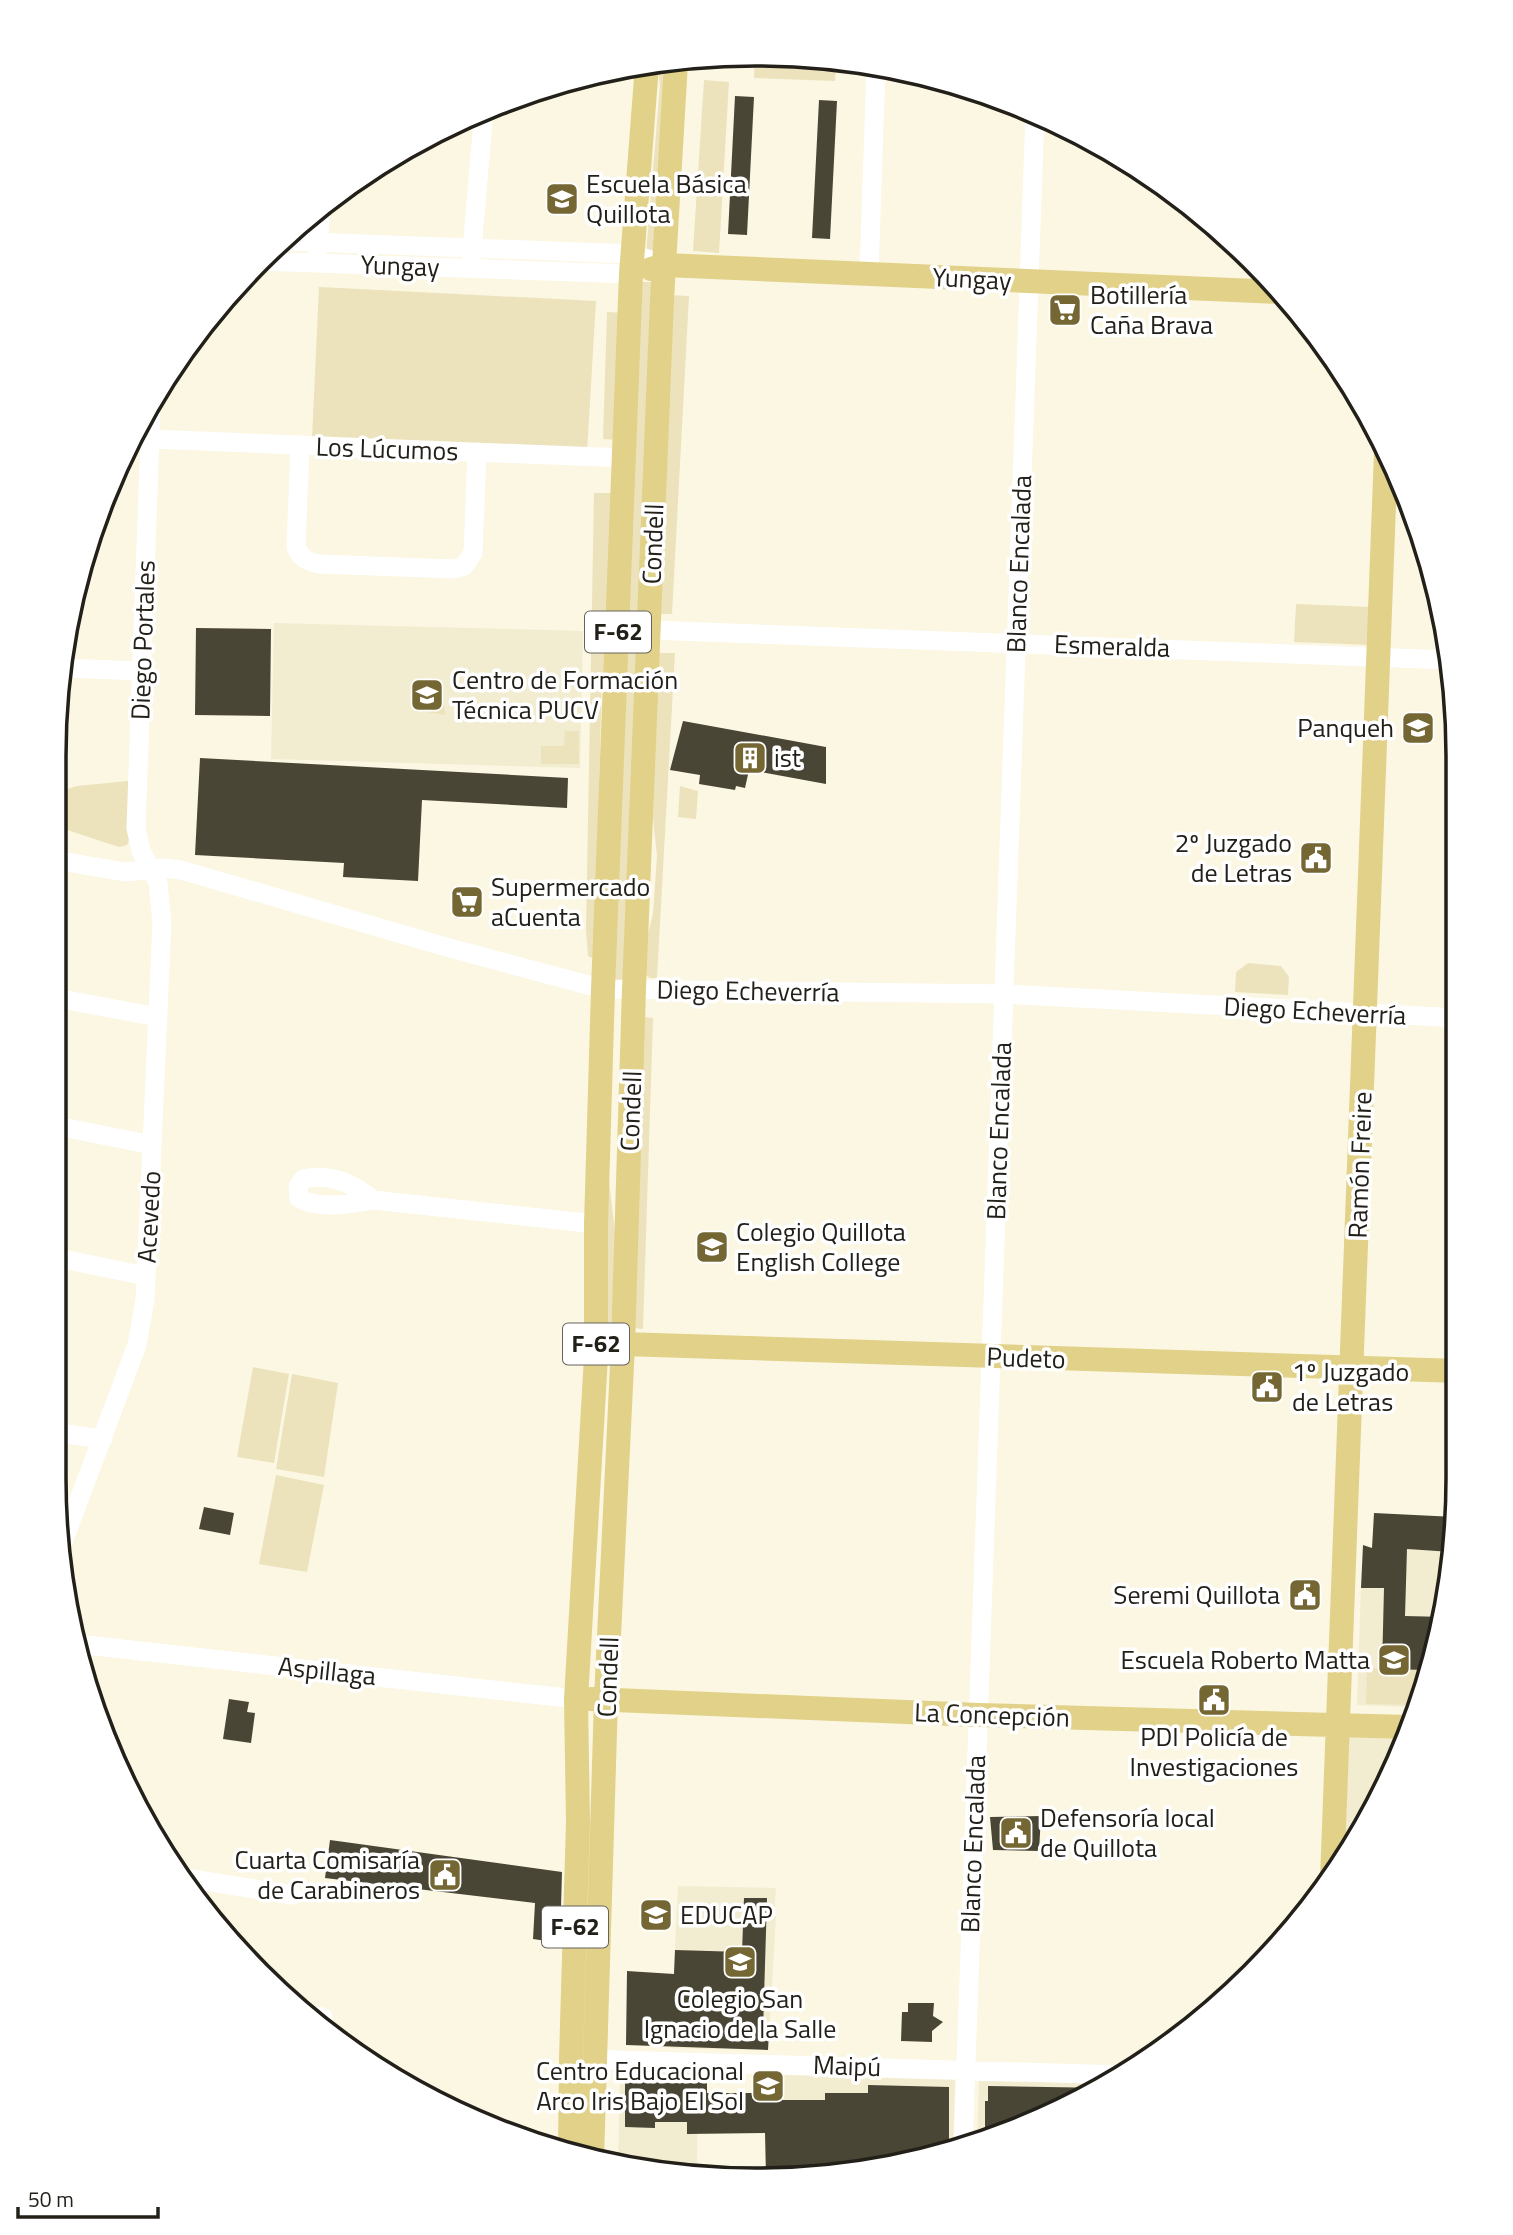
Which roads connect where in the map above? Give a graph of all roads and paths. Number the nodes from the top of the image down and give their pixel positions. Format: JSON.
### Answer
{"nodes":[{"id":1,"x":676,"y":71,"type":"edge"},
{"id":2,"x":646,"y":76,"type":"edge"},
{"id":3,"x":876,"y":77,"type":"edge"},
{"id":4,"x":483,"y":123,"type":"edge"},
{"id":5,"x":1035,"y":125,"type":"edge"},
{"id":6,"x":320,"y":223,"type":"edge"},
{"id":7,"x":298,"y":241,"type":"edge"},
{"id":8,"x":318,"y":242,"type":"junction"},
{"id":9,"x":472,"y":248,"type":"junction"},
{"id":10,"x":277,"y":262,"type":"edge"},
{"id":11,"x":317,"y":263,"type":"junction"},
{"id":12,"x":632,"y":264,"type":"junction"},
{"id":13,"x":665,"y":265,"type":"junction"},
{"id":14,"x":470,"y":269,"type":"junction"},
{"id":15,"x":869,"y":274,"type":"junction"},
{"id":16,"x":1029,"y":281,"type":"junction"},
{"id":17,"x":1265,"y":291,"type":"edge"},
{"id":18,"x":150,"y":427,"type":"edge"},
{"id":19,"x":150,"y":439,"type":"junction"},
{"id":20,"x":300,"y":445,"type":"junction"},
{"id":21,"x":477,"y":452,"type":"junction"},
{"id":22,"x":624,"y":458,"type":"junction"},
{"id":23,"x":1385,"y":473,"type":"edge"},
{"id":24,"x":650,"y":630,"type":"junction"},
{"id":25,"x":1016,"y":643,"type":"junction"},
{"id":26,"x":1379,"y":657,"type":"junction"},
{"id":27,"x":1440,"y":660,"type":"edge"},
{"id":28,"x":72,"y":668,"type":"edge"},
{"id":29,"x":142,"y":671,"type":"junction"},
{"id":30,"x":66,"y":861,"type":"edge"},
{"id":31,"x":152,"y":870,"type":"junction"},
{"id":32,"x":603,"y":989,"type":"junction"},
{"id":33,"x":634,"y":989,"type":"junction"},
{"id":34,"x":1004,"y":994,"type":"junction"},
{"id":35,"x":66,"y":1000,"type":"edge"},
{"id":36,"x":1366,"y":1014,"type":"junction"},
{"id":37,"x":158,"y":1017,"type":"junction"},
{"id":38,"x":1446,"y":1017,"type":"edge"},
{"id":39,"x":66,"y":1128,"type":"edge"},
{"id":40,"x":152,"y":1145,"type":"junction"},
{"id":41,"x":373,"y":1200,"type":"dead end"},
{"id":42,"x":596,"y":1224,"type":"junction"},
{"id":43,"x":66,"y":1260,"type":"edge"},
{"id":44,"x":146,"y":1276,"type":"junction"},
{"id":45,"x":624,"y":1344,"type":"junction"},
{"id":46,"x":991,"y":1356,"type":"junction"},
{"id":47,"x":596,"y":1357,"type":"junction"},
{"id":48,"x":1353,"y":1369,"type":"junction"},
{"id":49,"x":1446,"y":1371,"type":"edge"},
{"id":50,"x":66,"y":1434,"type":"edge"},
{"id":51,"x":103,"y":1439,"type":"junction"},
{"id":52,"x":68,"y":1528,"type":"edge"},
{"id":53,"x":87,"y":1645,"type":"edge"},
{"id":54,"x":576,"y":1699,"type":"junction"},
{"id":55,"x":606,"y":1699,"type":"junction"},
{"id":56,"x":978,"y":1715,"type":"junction"},
{"id":57,"x":1338,"y":1724,"type":"junction"},
{"id":58,"x":1400,"y":1727,"type":"edge"},
{"id":59,"x":1333,"y":1858,"type":"edge"},
{"id":60,"x":195,"y":1880,"type":"edge"},
{"id":61,"x":293,"y":1895,"type":"dead end"},
{"id":62,"x":571,"y":2059,"type":"junction"},
{"id":63,"x":596,"y":2059,"type":"junction"},
{"id":64,"x":965,"y":2070,"type":"junction"},
{"id":65,"x":1104,"y":2074,"type":"edge"},
{"id":66,"x":963,"y":2136,"type":"edge"},
{"id":67,"x":570,"y":2143,"type":"edge"},
{"id":68,"x":593,"y":2148,"type":"edge"}],
"edges":[{"from":1,"to":13,"type":"main road","name":"Condell","number":"F-62"},
{"from":2,"to":12,"type":"main road","name":"Condell","number":"F-62"},
{"from":3,"to":15,"type":"street"},
{"from":4,"to":9,"type":"street"},
{"from":5,"to":16,"type":"street","name":"Blanco Encalada"},
{"from":6,"to":8,"type":"street"},
{"from":7,"to":8,"type":"street","name":"Yungay"},
{"from":8,"to":9,"type":"street","name":"Yungay"},
{"from":8,"to":11,"type":"street"},
{"from":9,"to":12,"type":"street","name":"Yungay"},
{"from":9,"to":14,"type":"street"},
{"from":10,"to":11,"type":"street","name":"Yungay"},
{"from":11,"to":14,"type":"street","name":"Yungay"},
{"from":12,"to":13,"type":"main road","name":"Yungay"},
{"from":12,"to":14,"type":"street","name":"Yungay"},
{"from":12,"to":22,"type":"main road","name":"Condell","number":"F-62"},
{"from":13,"to":15,"type":"main road","name":"Yungay"},
{"from":13,"to":24,"type":"main road","name":"Condell","number":"F-62"},
{"from":15,"to":16,"type":"main road","name":"Yungay"},
{"from":16,"to":17,"type":"main road","name":"Yungay"},
{"from":16,"to":25,"type":"street","name":"Blanco Encalada"},
{"from":18,"to":19,"type":"street","name":"Diego Portales"},
{"from":19,"to":20,"type":"street","name":"Los Lúcumos"},
{"from":19,"to":29,"type":"street","name":"Diego Portales"},
{"from":20,"to":21,"type":"street","name":"Los Lúcumos"},
{"from":20,"to":21,"type":"street"},
{"from":21,"to":22,"type":"street","name":"Los Lúcumos"},
{"from":22,"to":32,"type":"main road","name":"Condell","number":"F-62"},
{"from":23,"to":26,"type":"main road","name":"Ramón Freire"},
{"from":24,"to":25,"type":"street","name":"Esmeralda"},
{"from":24,"to":33,"type":"main road","name":"Condell","number":"F-62"},
{"from":25,"to":26,"type":"street","name":"Esmeralda"},
{"from":25,"to":34,"type":"street","name":"Blanco Encalada"},
{"from":26,"to":27,"type":"street","name":"Esmeralda"},
{"from":26,"to":36,"type":"main road","name":"Ramón Freire"},
{"from":28,"to":29,"type":"street"},
{"from":29,"to":31,"type":"street","name":"Diego Portales"},
{"from":30,"to":31,"type":"street","name":"Diego Echeverría"},
{"from":31,"to":32,"type":"street","name":"Diego Echeverría"},
{"from":31,"to":37,"type":"street","name":"Acevedo"},
{"from":32,"to":33,"type":"street","name":"Diego Echeverría"},
{"from":32,"to":42,"type":"main road","name":"Condell","number":"F-62"},
{"from":33,"to":34,"type":"street","name":"Diego Echeverría"},
{"from":33,"to":45,"type":"main road","name":"Condell","number":"F-62"},
{"from":34,"to":36,"type":"street","name":"Diego Echeverría"},
{"from":34,"to":46,"type":"street","name":"Blanco Encalada"},
{"from":35,"to":37,"type":"street"},
{"from":36,"to":38,"type":"street","name":"Diego Echeverría"},
{"from":36,"to":48,"type":"main road","name":"Ramón Freire"},
{"from":37,"to":40,"type":"street","name":"Acevedo"},
{"from":39,"to":40,"type":"street"},
{"from":40,"to":44,"type":"street","name":"Acevedo"},
{"from":41,"to":42,"type":"street"},
{"from":42,"to":47,"type":"main road","name":"Condell","number":"F-62"},
{"from":43,"to":44,"type":"street"},
{"from":44,"to":51,"type":"street","name":"Acevedo"},
{"from":45,"to":46,"type":"main road","name":"Pudeto"},
{"from":45,"to":47,"type":"main road","name":"Pudeto"},
{"from":45,"to":55,"type":"main road","name":"Condell","number":"F-62"},
{"from":46,"to":48,"type":"main road","name":"Pudeto"},
{"from":46,"to":56,"type":"street","name":"Blanco Encalada"},
{"from":47,"to":54,"type":"main road","name":"Condell","number":"F-62"},
{"from":48,"to":49,"type":"main road","name":"Pudeto"},
{"from":48,"to":57,"type":"main road","name":"Ramón Freire"},
{"from":50,"to":51,"type":"street"},
{"from":51,"to":52,"type":"street","name":"Acevedo"},
{"from":53,"to":54,"type":"street","name":"Aspillaga"},
{"from":54,"to":55,"type":"main road","name":"La Concepción"},
{"from":54,"to":62,"type":"main road","name":"Condell","number":"F-62"},
{"from":55,"to":56,"type":"main road","name":"La Concepción"},
{"from":55,"to":63,"type":"main road","name":"Condell","number":"F-62"},
{"from":56,"to":57,"type":"main road","name":"La Concepción"},
{"from":56,"to":64,"type":"street","name":"Blanco Encalada"},
{"from":57,"to":58,"type":"main road","name":"La Concepción"},
{"from":57,"to":59,"type":"main road","name":"Ramón Freire"},
{"from":60,"to":61,"type":"street"},
{"from":62,"to":63,"type":"street","name":"Maipú"},
{"from":62,"to":67,"type":"main road","name":"Condell","number":"F-62"},
{"from":63,"to":64,"type":"street","name":"Maipú"},
{"from":63,"to":68,"type":"main road","name":"Condell","number":"F-62"},
{"from":64,"to":65,"type":"street","name":"Maipú"},
{"from":64,"to":66,"type":"street","name":"Blanco Encalada"}]}
